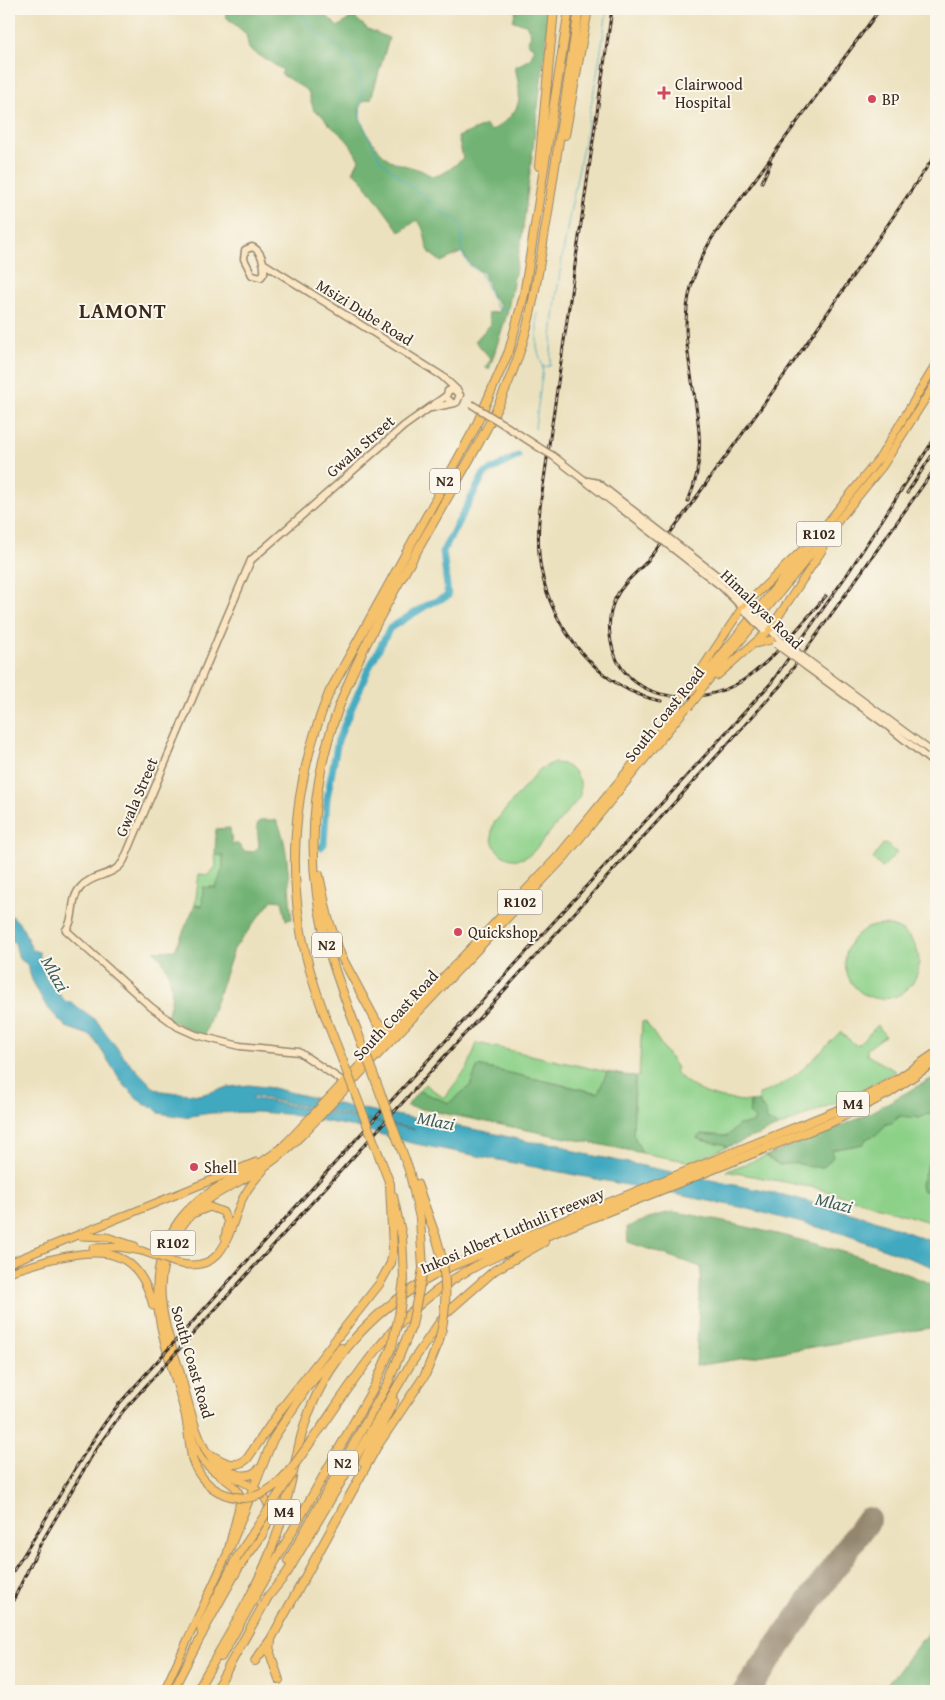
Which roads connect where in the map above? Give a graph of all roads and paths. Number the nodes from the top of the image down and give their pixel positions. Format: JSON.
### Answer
{"nodes":[{"id":1,"x":554,"y":9,"type":"edge"},
{"id":2,"x":569,"y":9,"type":"edge"},
{"id":3,"x":579,"y":9,"type":"edge"},
{"id":4,"x":588,"y":9,"type":"edge"},
{"id":5,"x":548,"y":210,"type":"junction"},
{"id":6,"x":532,"y":240,"type":"junction"},
{"id":7,"x":263,"y":263,"type":"junction"},
{"id":8,"x":263,"y":275,"type":"junction"},
{"id":9,"x":280,"y":275,"type":"junction"},
{"id":10,"x":936,"y":364,"type":"edge"},
{"id":11,"x":435,"y":373,"type":"junction"},
{"id":12,"x":936,"y":382,"type":"edge"},
{"id":13,"x":446,"y":394,"type":"junction"},
{"id":14,"x":457,"y":398,"type":"junction"},
{"id":15,"x":912,"y":405,"type":"junction"},
{"id":16,"x":920,"y":410,"type":"junction"},
{"id":17,"x":422,"y":411,"type":"junction"},
{"id":18,"x":854,"y":490,"type":"junction"},
{"id":19,"x":861,"y":495,"type":"junction"},
{"id":20,"x":834,"y":529,"type":"junction"},
{"id":21,"x":822,"y":530,"type":"junction"},
{"id":22,"x":745,"y":608,"type":"junction"},
{"id":23,"x":766,"y":629,"type":"junction"},
{"id":24,"x":776,"y":641,"type":"junction"},
{"id":25,"x":750,"y":646,"type":"junction"},
{"id":26,"x":808,"y":665,"type":"junction"},
{"id":27,"x":700,"y":692,"type":"junction"},
{"id":28,"x":687,"y":694,"type":"junction"},
{"id":29,"x":684,"y":707,"type":"junction"},
{"id":30,"x":936,"y":755,"type":"edge"},
{"id":31,"x":936,"y":765,"type":"edge"},
{"id":32,"x":313,"y":849,"type":"junction"},
{"id":33,"x":375,"y":1021,"type":"junction"},
{"id":34,"x":395,"y":1028,"type":"junction"},
{"id":35,"x":386,"y":1041,"type":"junction"},
{"id":36,"x":936,"y":1053,"type":"edge"},
{"id":37,"x":936,"y":1062,"type":"edge"},
{"id":38,"x":342,"y":1087,"type":"junction"},
{"id":39,"x":300,"y":1131,"type":"junction"},
{"id":40,"x":282,"y":1155,"type":"junction"},
{"id":41,"x":409,"y":1170,"type":"junction"},
{"id":42,"x":390,"y":1184,"type":"junction"},
{"id":43,"x":607,"y":1208,"type":"junction"},
{"id":44,"x":187,"y":1220,"type":"junction"},
{"id":45,"x":65,"y":1240,"type":"junction"},
{"id":46,"x":143,"y":1250,"type":"junction"},
{"id":47,"x":48,"y":1260,"type":"junction"},
{"id":48,"x":176,"y":1261,"type":"junction"},
{"id":49,"x":9,"y":1263,"type":"edge"},
{"id":50,"x":9,"y":1272,"type":"edge"},
{"id":51,"x":361,"y":1330,"type":"junction"},
{"id":52,"x":167,"y":1352,"type":"junction"},
{"id":53,"x":308,"y":1376,"type":"junction"},
{"id":54,"x":402,"y":1378,"type":"junction"},
{"id":55,"x":186,"y":1416,"type":"junction"},
{"id":56,"x":321,"y":1428,"type":"junction"},
{"id":57,"x":273,"y":1439,"type":"junction"},
{"id":58,"x":209,"y":1456,"type":"junction"},
{"id":59,"x":260,"y":1467,"type":"junction"},
{"id":60,"x":252,"y":1487,"type":"junction"},
{"id":61,"x":325,"y":1540,"type":"junction"},
{"id":62,"x":228,"y":1552,"type":"junction"},
{"id":63,"x":268,"y":1598,"type":"junction"},
{"id":64,"x":202,"y":1634,"type":"junction"},
{"id":65,"x":271,"y":1639,"type":"junction"},
{"id":66,"x":255,"y":1661,"type":"dead end"},
{"id":67,"x":279,"y":1680,"type":"dead end"},
{"id":68,"x":164,"y":1691,"type":"edge"},
{"id":69,"x":173,"y":1691,"type":"edge"},
{"id":70,"x":197,"y":1691,"type":"edge"},
{"id":71,"x":202,"y":1691,"type":"edge"},
{"id":72,"x":215,"y":1691,"type":"edge"}],
"edges":[{"from":1,"to":6,"type":"highway"},
{"from":2,"to":6,"type":"highway","number":"N2"},
{"from":3,"to":5,"type":"highway","number":"N2"},
{"from":4,"to":5,"type":"highway"},
{"from":5,"to":32,"type":"highway","number":"N2"},
{"from":6,"to":42,"type":"highway","number":"N2","bridge":true},
{"from":7,"to":8,"type":"street"},
{"from":7,"to":8,"type":"street","name":"Msizi Dube Road"},
{"from":7,"to":9,"type":"street","name":"Msizi Dube Road"},
{"from":8,"to":9,"type":"street"},
{"from":9,"to":11,"type":"street","name":"Msizi Dube Road"},
{"from":10,"to":15,"type":"main road","name":"South Coast Road","number":"R102"},
{"from":11,"to":13,"type":"street","name":"Msizi Dube Road"},
{"from":11,"to":14,"type":"street","name":"Msizi Dube Road"},
{"from":12,"to":16,"type":"main road","name":"South Coast Road","number":"R102"},
{"from":13,"to":14,"type":"street","name":"Msizi Dube Road"},
{"from":13,"to":14,"type":"street"},
{"from":13,"to":17,"type":"street","name":"Gwala Street"},
{"from":14,"to":17,"type":"street","name":"Gwala Street"},
{"from":14,"to":22,"type":"street","name":"Himalayas Road","bridge":true},
{"from":15,"to":16,"type":"main road"},
{"from":15,"to":18,"type":"main road","name":"South Coast Road","number":"R102"},
{"from":16,"to":19,"type":"main road","name":"South Coast Road","number":"R102"},
{"from":17,"to":38,"type":"street","name":"Gwala Street"},
{"from":18,"to":19,"type":"main road"},
{"from":18,"to":21,"type":"main road","name":"South Coast Road","number":"R102"},
{"from":19,"to":20,"type":"main road","name":"South Coast Road","number":"R102"},
{"from":20,"to":23,"type":"main road"},
{"from":20,"to":27,"type":"main road","name":"South Coast Road","number":"R102"},
{"from":21,"to":22,"type":"main road"},
{"from":21,"to":28,"type":"main road","name":"South Coast Road","number":"R102"},
{"from":22,"to":23,"type":"street","name":"Himalayas Road","bridge":true},
{"from":22,"to":28,"type":"main road"},
{"from":23,"to":24,"type":"street","name":"Himalayas Road"},
{"from":23,"to":25,"type":"main road"},
{"from":24,"to":25,"type":"main road"},
{"from":24,"to":26,"type":"street","name":"Himalayas Road","bridge":true},
{"from":25,"to":27,"type":"main road"},
{"from":26,"to":30,"type":"street","name":"Himalayas Road"},
{"from":26,"to":31,"type":"street","name":"Himalayas Road"},
{"from":27,"to":29,"type":"main road","name":"South Coast Road","number":"R102","bridge":true},
{"from":28,"to":29,"type":"main road","bridge":true},
{"from":29,"to":34,"type":"main road","name":"South Coast Road","number":"R102"},
{"from":29,"to":35,"type":"main road","name":"South Coast Road","number":"R102"},
{"from":32,"to":33,"type":"highway"},
{"from":32,"to":41,"type":"highway","number":"N2","bridge":true},
{"from":33,"to":34,"type":"highway"},
{"from":33,"to":35,"type":"highway"},
{"from":34,"to":35,"type":"main road","name":"South Coast Road","number":"R102"},
{"from":35,"to":38,"type":"main road","name":"South Coast Road","number":"R102"},
{"from":36,"to":43,"type":"highway","name":"Inkosi Albert Luthuli Freeway","number":"M4"},
{"from":37,"to":43,"type":"highway","name":"Inkosi Albert Luthuli Freeway","number":"M4"},
{"from":38,"to":39,"type":"main road","name":"South Coast Road","number":"R102"},
{"from":39,"to":40,"type":"main road","name":"South Coast Road","number":"R102"},
{"from":39,"to":45,"type":"main road"},
{"from":39,"to":52,"type":"main road","name":"South Coast Road","number":"R102"},
{"from":40,"to":44,"type":"main road","name":"South Coast Road","number":"R102"},
{"from":40,"to":48,"type":"main road"},
{"from":41,"to":61,"type":"highway","bridge":true},
{"from":41,"to":63,"type":"highway","number":"N2","bridge":true},
{"from":42,"to":53,"type":"highway"},
{"from":42,"to":71,"type":"highway","number":"N2","bridge":true},
{"from":43,"to":51,"type":"highway","name":"Inkosi Albert Luthuli Freeway","number":"M4"},
{"from":43,"to":54,"type":"highway"},
{"from":43,"to":56,"type":"highway","name":"Inkosi Albert Luthuli Freeway","number":"M4"},
{"from":44,"to":48,"type":"main road"},
{"from":44,"to":58,"type":"main road","name":"South Coast Road","number":"R102"},
{"from":45,"to":46,"type":"main road"},
{"from":45,"to":49,"type":"main road"},
{"from":46,"to":47,"type":"main road"},
{"from":46,"to":48,"type":"main road","bridge":true},
{"from":47,"to":50,"type":"main road"},
{"from":47,"to":52,"type":"main road"},
{"from":51,"to":57,"type":"highway"},
{"from":51,"to":70,"type":"highway","name":"Inkosi Albert Luthuli Freeway","number":"M4"},
{"from":52,"to":55,"type":"main road","name":"South Coast Road","number":"R102"},
{"from":53,"to":57,"type":"highway"},
{"from":53,"to":58,"type":"highway"},
{"from":54,"to":61,"type":"highway"},
{"from":54,"to":63,"type":"highway"},
{"from":55,"to":56,"type":"highway","bridge":true},
{"from":55,"to":62,"type":"main road","name":"South Coast Road","number":"R102"},
{"from":56,"to":64,"type":"highway","bridge":true},
{"from":57,"to":59,"type":"highway"},
{"from":58,"to":59,"type":"highway"},
{"from":58,"to":60,"type":"main road","name":"South Coast Road","number":"R102"},
{"from":59,"to":60,"type":"highway"},
{"from":60,"to":62,"type":"highway"},
{"from":60,"to":64,"type":"main road","name":"South Coast Road","number":"R102"},
{"from":61,"to":65,"type":"highway"},
{"from":62,"to":68,"type":"main road","name":"South Coast Road","number":"R102"},
{"from":63,"to":72,"type":"highway","number":"N2"},
{"from":64,"to":69,"type":"main road","name":"South Coast Road","number":"R102"},
{"from":65,"to":66,"type":"highway"},
{"from":65,"to":67,"type":"highway"}]}
